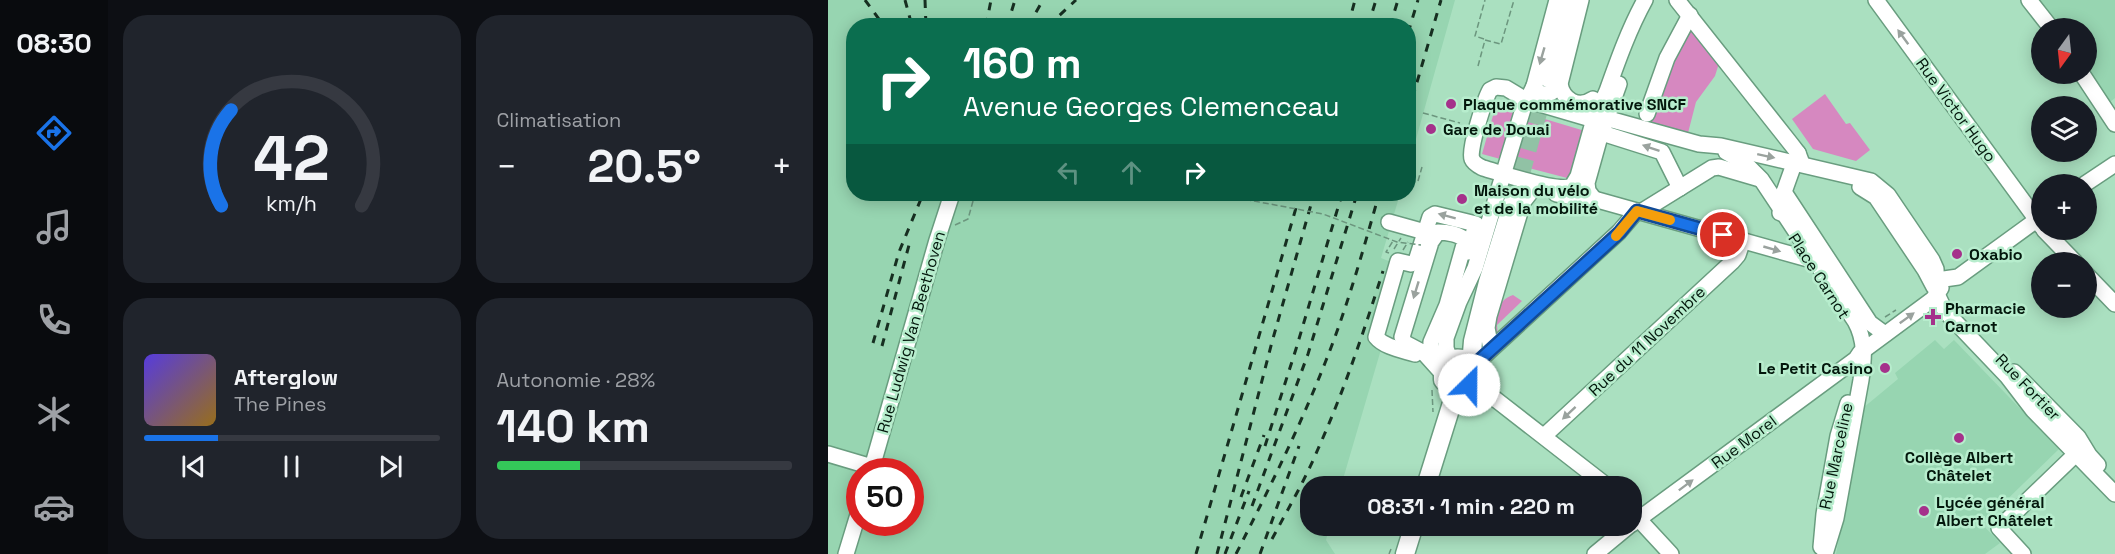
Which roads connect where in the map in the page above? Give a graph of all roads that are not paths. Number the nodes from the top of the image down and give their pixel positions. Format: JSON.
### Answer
{"nodes":[{"id":1,"x":1557,"y":0,"type":"edge"},
{"id":2,"x":1570,"y":0,"type":"edge"},
{"id":3,"x":1581,"y":0,"type":"edge"},
{"id":4,"x":1637,"y":0,"type":"edge"},
{"id":5,"x":1645,"y":0,"type":"edge"},
{"id":6,"x":1650,"y":0,"type":"edge"},
{"id":7,"x":1657,"y":0,"type":"edge"},
{"id":8,"x":1677,"y":0,"type":"edge"},
{"id":9,"x":1876,"y":0,"type":"edge"},
{"id":10,"x":2029,"y":0,"type":"edge"},
{"id":11,"x":1690,"y":15,"type":"junction"},
{"id":12,"x":2043,"y":18,"type":"edge"},
{"id":13,"x":2089,"y":84,"type":"edge"},
{"id":14,"x":1540,"y":89,"type":"junction"},
{"id":15,"x":1647,"y":114,"type":"dead end"},
{"id":16,"x":1600,"y":117,"type":"junction"},
{"id":17,"x":2115,"y":124,"type":"edge"},
{"id":18,"x":1710,"y":145,"type":"junction"},
{"id":19,"x":1796,"y":162,"type":"junction"},
{"id":20,"x":2115,"y":164,"type":"edge"},
{"id":21,"x":1503,"y":176,"type":"junction"},
{"id":22,"x":1871,"y":176,"type":"junction"},
{"id":23,"x":2097,"y":176,"type":"edge"},
{"id":24,"x":1761,"y":179,"type":"junction"},
{"id":25,"x":1534,"y":188,"type":"junction"},
{"id":26,"x":1680,"y":188,"type":"junction"},
{"id":27,"x":1560,"y":195,"type":"junction"},
{"id":28,"x":1784,"y":195,"type":"junction"},
{"id":29,"x":1594,"y":199,"type":"junction"},
{"id":30,"x":950,"y":201,"type":"edge"},
{"id":31,"x":1513,"y":202,"type":"tunnel mouth"},
{"id":32,"x":1881,"y":204,"type":"junction"},
{"id":33,"x":2031,"y":209,"type":"edge"},
{"id":34,"x":1639,"y":211,"type":"junction"},
{"id":35,"x":1389,"y":222,"type":"dead end"},
{"id":36,"x":2031,"y":230,"type":"edge"},
{"id":37,"x":1419,"y":239,"type":"junction"},
{"id":38,"x":1743,"y":240,"type":"junction"},
{"id":39,"x":2056,"y":240,"type":"edge"},
{"id":40,"x":2066,"y":252,"type":"edge"},
{"id":41,"x":1808,"y":259,"type":"junction"},
{"id":42,"x":1944,"y":279,"type":"junction"},
{"id":43,"x":2097,"y":285,"type":"edge"},
{"id":44,"x":1452,"y":290,"type":"junction"},
{"id":45,"x":1937,"y":294,"type":"junction"},
{"id":46,"x":2115,"y":304,"type":"edge"},
{"id":47,"x":1862,"y":334,"type":"junction"},
{"id":48,"x":1885,"y":334,"type":"junction"},
{"id":49,"x":1491,"y":349,"type":"junction"},
{"id":50,"x":1860,"y":354,"type":"junction"},
{"id":51,"x":1454,"y":370,"type":"junction"},
{"id":52,"x":1544,"y":436,"type":"junction"},
{"id":53,"x":2080,"y":450,"type":"junction"},
{"id":54,"x":828,"y":454,"type":"edge"},
{"id":55,"x":874,"y":458,"type":"edge"},
{"id":56,"x":846,"y":460,"type":"edge"},
{"id":57,"x":1419,"y":476,"type":"edge"},
{"id":58,"x":1429,"y":476,"type":"edge"},
{"id":59,"x":1594,"y":476,"type":"edge"},
{"id":60,"x":2115,"y":482,"type":"edge"},
{"id":61,"x":2115,"y":494,"type":"edge"},
{"id":62,"x":1642,"y":513,"type":"edge"},
{"id":63,"x":1642,"y":528,"type":"edge"},
{"id":64,"x":851,"y":536,"type":"edge"},
{"id":65,"x":1401,"y":536,"type":"edge"},
{"id":66,"x":1411,"y":536,"type":"edge"},
{"id":67,"x":1615,"y":536,"type":"edge"},
{"id":68,"x":846,"y":554,"type":"edge"},
{"id":69,"x":1395,"y":554,"type":"edge"},
{"id":70,"x":1405,"y":554,"type":"edge"},
{"id":71,"x":1595,"y":554,"type":"edge"},
{"id":72,"x":1671,"y":554,"type":"edge"},
{"id":73,"x":1822,"y":554,"type":"edge"},
{"id":74,"x":2023,"y":554,"type":"edge"}],
"edges":[{"from":1,"to":14,"type":"street","one_way":true},
{"from":2,"to":14,"type":"main road"},
{"from":3,"to":14,"type":"street"},
{"from":4,"to":16,"type":"street"},
{"from":5,"to":16,"type":"street"},
{"from":6,"to":16,"type":"street"},
{"from":7,"to":16,"type":"street"},
{"from":8,"to":11,"type":"street"},
{"from":33,"to":9,"type":"street","name":"Rue Victor Hugo","one_way":true},
{"from":10,"to":12,"type":"street"},
{"from":11,"to":15,"type":"street"},
{"from":11,"to":19,"type":"street"},
{"from":13,"to":17,"type":"street"},
{"from":14,"to":16,"type":"street"},
{"from":14,"to":16,"type":"street"},
{"from":14,"to":21,"type":"street"},
{"from":14,"to":21,"type":"street"},
{"from":16,"to":18,"type":"street"},
{"from":16,"to":21,"type":"street"},
{"from":26,"to":16,"type":"street","one_way":true},
{"from":16,"to":27,"type":"street"},
{"from":16,"to":29,"type":"street"},
{"from":18,"to":19,"type":"street","one_way":true},
{"from":18,"to":24,"type":"street"},
{"from":19,"to":22,"type":"street"},
{"from":19,"to":28,"type":"street"},
{"from":19,"to":32,"type":"street"},
{"from":20,"to":23,"type":"street"},
{"from":21,"to":25,"type":"street"},
{"from":21,"to":51,"type":"street"},
{"from":22,"to":32,"type":"street"},
{"from":22,"to":42,"type":"street"},
{"from":22,"to":45,"type":"street"},
{"from":24,"to":26,"type":"street"},
{"from":24,"to":28,"type":"street"},
{"from":24,"to":28,"type":"street"},
{"from":25,"to":27,"type":"street"},
{"from":25,"to":49,"type":"street"},
{"from":26,"to":34,"type":"street"},
{"from":27,"to":29,"type":"street"},
{"from":28,"to":41,"type":"street","name":"Place Carnot"},
{"from":28,"to":47,"type":"street"},
{"from":28,"to":48,"type":"street","name":"Place Carnot"},
{"from":29,"to":34,"type":"street"},
{"from":30,"to":55,"type":"street","name":"Rue Ludwig Van Beethoven"},
{"from":31,"to":51,"type":"main road"},
{"from":32,"to":45,"type":"street"},
{"from":34,"to":38,"type":"street"},
{"from":34,"to":49,"type":"street"},
{"from":35,"to":37,"type":"street"},
{"from":36,"to":42,"type":"street"},
{"from":44,"to":37,"type":"street","one_way":true},
{"from":37,"to":51,"type":"street"},
{"from":38,"to":41,"type":"street","one_way":true},
{"from":38,"to":52,"type":"street","name":"Rue du 11 Novembre","one_way":true},
{"from":39,"to":40,"type":"street","name":"Rue Victor Hugo"},
{"from":41,"to":47,"type":"street","name":"Place Carnot"},
{"from":42,"to":45,"type":"street"},
{"from":43,"to":46,"type":"street"},
{"from":44,"to":51,"type":"street"},
{"from":44,"to":51,"type":"street","one_way":true},
{"from":48,"to":45,"type":"street","one_way":true},
{"from":45,"to":53,"type":"street","name":"Rue Fortier"},
{"from":47,"to":48,"type":"street","name":"Place Carnot"},
{"from":47,"to":50,"type":"street","name":"Rue Marceline"},
{"from":48,"to":50,"type":"street"},
{"from":49,"to":51,"type":"street"},
{"from":62,"to":50,"type":"street","name":"Rue Morel","one_way":true},
{"from":50,"to":73,"type":"street","name":"Rue Marceline"},
{"from":51,"to":52,"type":"street"},
{"from":51,"to":57,"type":"main road"},
{"from":51,"to":58,"type":"main road"},
{"from":52,"to":59,"type":"street"},
{"from":53,"to":60,"type":"street","name":"Rue Fortier"},
{"from":53,"to":61,"type":"street"},
{"from":53,"to":74,"type":"street"},
{"from":54,"to":56,"type":"street"},
{"from":63,"to":72,"type":"street"},
{"from":64,"to":68,"type":"street"},
{"from":65,"to":69,"type":"main road"},
{"from":66,"to":70,"type":"main road"},
{"from":67,"to":71,"type":"street","name":"Rue Morel"}]}
